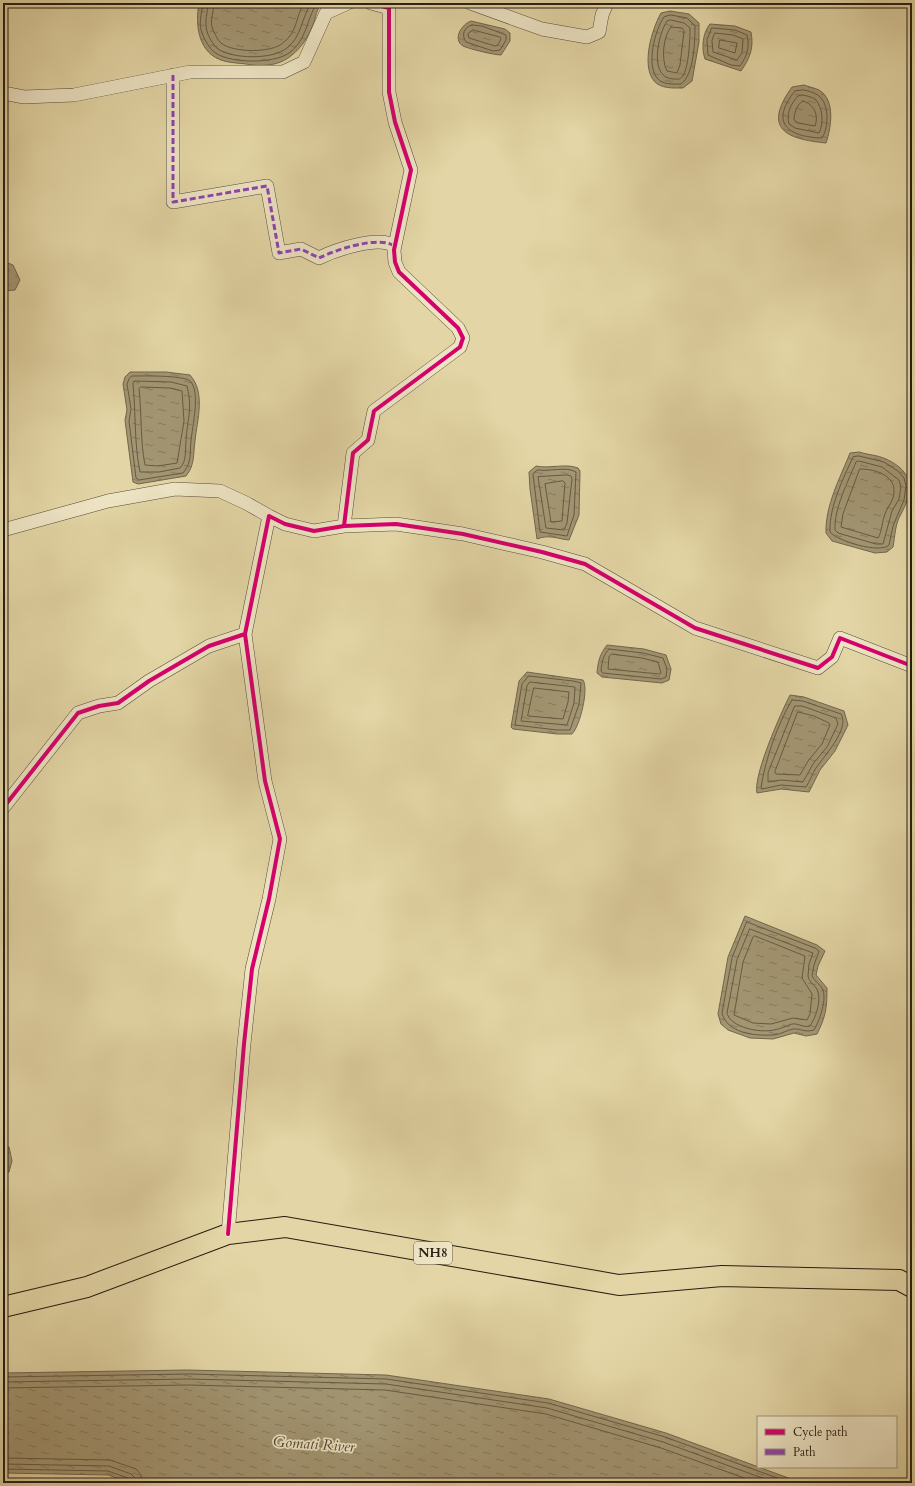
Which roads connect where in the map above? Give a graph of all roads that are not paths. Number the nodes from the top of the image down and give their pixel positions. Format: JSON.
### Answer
{"nodes":[{"id":1,"x":348,"y":3,"type":"edge"},
{"id":2,"x":370,"y":3,"type":"edge"},
{"id":3,"x":470,"y":3,"type":"edge"},
{"id":4,"x":607,"y":3,"type":"edge"},
{"id":5,"x":390,"y":5,"type":"edge"},
{"id":6,"x":173,"y":75,"type":"junction"},
{"id":7,"x":3,"y":93,"type":"edge"},
{"id":8,"x":394,"y":246,"type":"junction"},
{"id":9,"x":269,"y":516,"type":"junction"},
{"id":10,"x":344,"y":526,"type":"junction"},
{"id":11,"x":3,"y":530,"type":"edge"},
{"id":12,"x":245,"y":634,"type":"junction"},
{"id":13,"x":912,"y":666,"type":"edge"},
{"id":14,"x":3,"y":808,"type":"edge"},
{"id":15,"x":228,"y":1234,"type":"junction"},
{"id":16,"x":912,"y":1287,"type":"edge"},
{"id":17,"x":3,"y":1307,"type":"edge"}],
"edges":[{"from":1,"to":6,"type":"street"},
{"from":2,"to":5,"type":"street"},
{"from":3,"to":4,"type":"street"},
{"from":5,"to":8,"type":"street"},
{"from":6,"to":7,"type":"street"},
{"from":6,"to":8,"type":"street"},
{"from":8,"to":10,"type":"street"},
{"from":9,"to":10,"type":"street"},
{"from":9,"to":11,"type":"street"},
{"from":9,"to":12,"type":"street"},
{"from":10,"to":13,"type":"street"},
{"from":12,"to":14,"type":"street"},
{"from":12,"to":15,"type":"street"},
{"from":15,"to":16,"type":"highway","number":"NH8"},
{"from":15,"to":17,"type":"highway","number":"NH8"}]}
